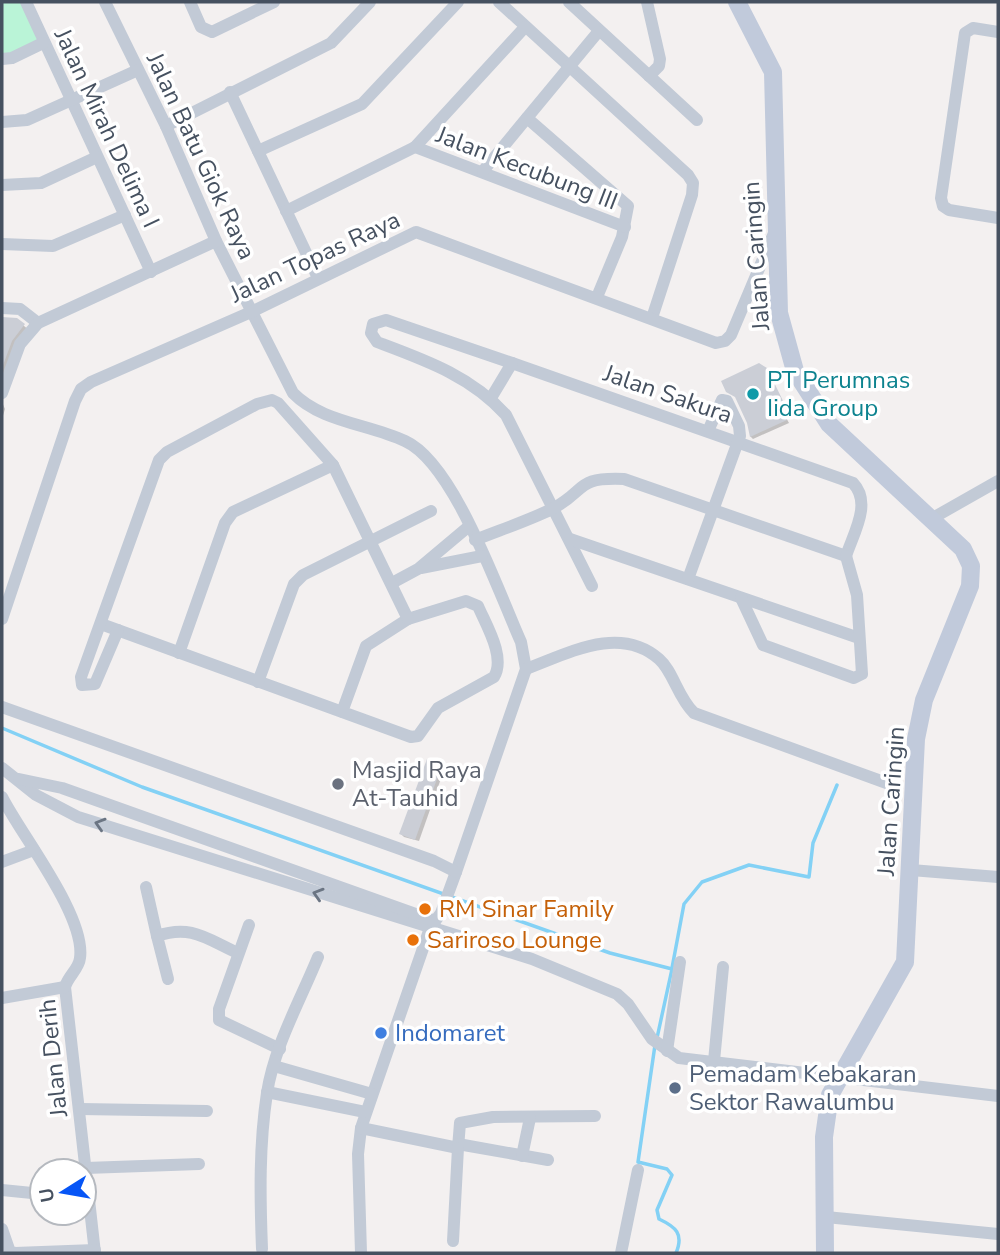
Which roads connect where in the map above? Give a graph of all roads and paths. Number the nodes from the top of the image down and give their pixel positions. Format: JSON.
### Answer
{"nodes":[{"id":1,"x":26,"y":2,"type":"edge"},
{"id":2,"x":105,"y":2,"type":"edge"},
{"id":3,"x":190,"y":2,"type":"edge"},
{"id":4,"x":274,"y":2,"type":"edge"},
{"id":5,"x":370,"y":2,"type":"edge"},
{"id":6,"x":458,"y":2,"type":"edge"},
{"id":7,"x":499,"y":2,"type":"edge"},
{"id":8,"x":569,"y":2,"type":"edge"},
{"id":9,"x":647,"y":2,"type":"edge"},
{"id":10,"x":737,"y":2,"type":"edge"},
{"id":11,"x":525,"y":27,"type":"junction"},
{"id":12,"x":598,"y":32,"type":"junction"},
{"id":13,"x":998,"y":32,"type":"edge"},
{"id":14,"x":43,"y":43,"type":"junction"},
{"id":15,"x":2,"y":59,"type":"edge"},
{"id":16,"x":569,"y":68,"type":"junction"},
{"id":17,"x":138,"y":71,"type":"junction"},
{"id":18,"x":649,"y":76,"type":"junction"},
{"id":19,"x":230,"y":92,"type":"junction"},
{"id":20,"x":71,"y":101,"type":"junction"},
{"id":21,"x":527,"y":118,"type":"junction"},
{"id":22,"x":697,"y":120,"type":"dead end"},
{"id":23,"x":2,"y":122,"type":"edge"},
{"id":24,"x":166,"y":126,"type":"junction"},
{"id":25,"x":415,"y":148,"type":"junction"},
{"id":26,"x":258,"y":151,"type":"junction"},
{"id":27,"x":97,"y":157,"type":"junction"},
{"id":28,"x":483,"y":171,"type":"junction"},
{"id":29,"x":2,"y":185,"type":"edge"},
{"id":30,"x":286,"y":211,"type":"junction"},
{"id":31,"x":125,"y":215,"type":"junction"},
{"id":32,"x":998,"y":218,"type":"edge"},
{"id":33,"x":625,"y":227,"type":"junction"},
{"id":34,"x":776,"y":229,"type":"junction"},
{"id":35,"x":216,"y":241,"type":"junction"},
{"id":36,"x":2,"y":244,"type":"edge"},
{"id":37,"x":152,"y":272,"type":"junction"},
{"id":38,"x":318,"y":278,"type":"junction"},
{"id":39,"x":597,"y":298,"type":"junction"},
{"id":40,"x":2,"y":308,"type":"edge"},
{"id":41,"x":251,"y":312,"type":"junction"},
{"id":42,"x":652,"y":318,"type":"junction"},
{"id":43,"x":38,"y":324,"type":"junction"},
{"id":44,"x":512,"y":363,"type":"junction"},
{"id":45,"x":2,"y":393,"type":"edge"},
{"id":46,"x":491,"y":398,"type":"junction"},
{"id":47,"x":708,"y":431,"type":"junction"},
{"id":48,"x":738,"y":441,"type":"junction"},
{"id":49,"x":333,"y":465,"type":"junction"},
{"id":50,"x":998,"y":481,"type":"edge"},
{"id":51,"x":554,"y":507,"type":"junction"},
{"id":52,"x":431,"y":511,"type":"dead end"},
{"id":53,"x":714,"y":511,"type":"junction"},
{"id":54,"x":931,"y":519,"type":"junction"},
{"id":55,"x":468,"y":527,"type":"junction"},
{"id":56,"x":570,"y":539,"type":"junction"},
{"id":57,"x":372,"y":540,"type":"junction"},
{"id":58,"x":475,"y":540,"type":"junction"},
{"id":59,"x":482,"y":556,"type":"junction"},
{"id":60,"x":846,"y":556,"type":"junction"},
{"id":61,"x":418,"y":569,"type":"junction"},
{"id":62,"x":688,"y":579,"type":"junction"},
{"id":63,"x":392,"y":583,"type":"junction"},
{"id":64,"x":592,"y":586,"type":"dead end"},
{"id":65,"x":741,"y":598,"type":"junction"},
{"id":66,"x":408,"y":619,"type":"junction"},
{"id":67,"x":2,"y":620,"type":"edge"},
{"id":68,"x":101,"y":624,"type":"junction"},
{"id":69,"x":118,"y":630,"type":"junction"},
{"id":70,"x":859,"y":638,"type":"junction"},
{"id":71,"x":179,"y":653,"type":"junction"},
{"id":72,"x":526,"y":669,"type":"junction"},
{"id":73,"x":258,"y":682,"type":"junction"},
{"id":74,"x":2,"y":707,"type":"edge"},
{"id":75,"x":342,"y":712,"type":"junction"},
{"id":76,"x":2,"y":768,"type":"edge"},
{"id":77,"x":15,"y":778,"type":"junction"},
{"id":78,"x":892,"y":785,"type":"dead end"},
{"id":79,"x":3,"y":802,"type":"edge"},
{"id":80,"x":34,"y":849,"type":"junction"},
{"id":81,"x":2,"y":862,"type":"edge"},
{"id":82,"x":911,"y":870,"type":"junction"},
{"id":83,"x":454,"y":876,"type":"junction"},
{"id":84,"x":998,"y":877,"type":"edge"},
{"id":85,"x":146,"y":887,"type":"dead end"},
{"id":86,"x":435,"y":921,"type":"junction"},
{"id":87,"x":249,"y":925,"type":"dead end"},
{"id":88,"x":157,"y":936,"type":"junction"},
{"id":89,"x":238,"y":953,"type":"junction"},
{"id":90,"x":318,"y":957,"type":"dead end"},
{"id":91,"x":680,"y":962,"type":"dead end"},
{"id":92,"x":723,"y":967,"type":"dead end"},
{"id":93,"x":168,"y":979,"type":"dead end"},
{"id":94,"x":65,"y":987,"type":"junction"},
{"id":95,"x":2,"y":998,"type":"edge"},
{"id":96,"x":659,"y":1045,"type":"junction"},
{"id":97,"x":280,"y":1049,"type":"junction"},
{"id":98,"x":714,"y":1061,"type":"junction"},
{"id":99,"x":274,"y":1066,"type":"junction"},
{"id":100,"x":840,"y":1075,"type":"junction"},
{"id":101,"x":267,"y":1092,"type":"junction"},
{"id":102,"x":372,"y":1094,"type":"junction"},
{"id":103,"x":998,"y":1096,"type":"edge"},
{"id":104,"x":80,"y":1109,"type":"junction"},
{"id":105,"x":207,"y":1111,"type":"dead end"},
{"id":106,"x":365,"y":1112,"type":"junction"},
{"id":107,"x":595,"y":1116,"type":"dead end"},
{"id":108,"x":530,"y":1118,"type":"junction"},
{"id":109,"x":361,"y":1128,"type":"junction"},
{"id":110,"x":458,"y":1146,"type":"junction"},
{"id":111,"x":522,"y":1156,"type":"junction"},
{"id":112,"x":85,"y":1157,"type":"edge"},
{"id":113,"x":548,"y":1160,"type":"dead end"},
{"id":114,"x":200,"y":1164,"type":"dead end"},
{"id":115,"x":98,"y":1168,"type":"edge"},
{"id":116,"x":638,"y":1170,"type":"dead end"},
{"id":117,"x":2,"y":1190,"type":"edge"},
{"id":118,"x":28,"y":1193,"type":"edge"},
{"id":119,"x":826,"y":1217,"type":"junction"},
{"id":120,"x":92,"y":1227,"type":"edge"},
{"id":121,"x":2,"y":1229,"type":"edge"},
{"id":122,"x":998,"y":1234,"type":"edge"},
{"id":123,"x":453,"y":1241,"type":"dead end"},
{"id":124,"x":262,"y":1249,"type":"dead end"},
{"id":125,"x":95,"y":1252,"type":"edge"},
{"id":126,"x":361,"y":1253,"type":"edge"},
{"id":127,"x":621,"y":1253,"type":"edge"},
{"id":128,"x":825,"y":1253,"type":"edge"}],
"edges":[{"from":1,"to":14,"type":"street","name":"Jalan Mirah Delima I"},
{"from":2,"to":17,"type":"street","name":"Jalan Batu Giok Raya"},
{"from":3,"to":4,"type":"street"},
{"from":5,"to":19,"type":"street"},
{"from":6,"to":26,"type":"street"},
{"from":7,"to":11,"type":"street"},
{"from":8,"to":12,"type":"street"},
{"from":9,"to":18,"type":"street"},
{"from":10,"to":34,"type":"main road","name":"Jalan Caringin"},
{"from":11,"to":16,"type":"street"},
{"from":11,"to":25,"type":"street"},
{"from":12,"to":16,"type":"street"},
{"from":12,"to":18,"type":"street"},
{"from":13,"to":32,"type":"street"},
{"from":14,"to":15,"type":"street"},
{"from":14,"to":20,"type":"street","name":"Jalan Mirah Delima I"},
{"from":16,"to":21,"type":"street"},
{"from":16,"to":42,"type":"street"},
{"from":17,"to":20,"type":"street"},
{"from":17,"to":24,"type":"street","name":"Jalan Batu Giok Raya"},
{"from":18,"to":22,"type":"street"},
{"from":19,"to":24,"type":"street"},
{"from":19,"to":26,"type":"street"},
{"from":20,"to":23,"type":"street"},
{"from":20,"to":27,"type":"street","name":"Jalan Mirah Delima I"},
{"from":21,"to":28,"type":"street"},
{"from":21,"to":33,"type":"street"},
{"from":24,"to":35,"type":"street","name":"Jalan Batu Giok Raya"},
{"from":25,"to":28,"type":"street","name":"Jalan Kecubung III"},
{"from":25,"to":30,"type":"street"},
{"from":26,"to":30,"type":"street"},
{"from":27,"to":29,"type":"street"},
{"from":27,"to":31,"type":"street","name":"Jalan Mirah Delima I"},
{"from":28,"to":33,"type":"street","name":"Jalan Kecubung III"},
{"from":30,"to":38,"type":"street"},
{"from":31,"to":36,"type":"street"},
{"from":31,"to":37,"type":"street","name":"Jalan Mirah Delima I"},
{"from":33,"to":39,"type":"street"},
{"from":34,"to":42,"type":"street","name":"Jalan Topas Raya"},
{"from":34,"to":54,"type":"main road","name":"Jalan Caringin"},
{"from":35,"to":37,"type":"street"},
{"from":35,"to":41,"type":"street","name":"Jalan Batu Giok Raya"},
{"from":37,"to":43,"type":"street"},
{"from":38,"to":39,"type":"street","name":"Jalan Topas Raya"},
{"from":38,"to":41,"type":"street","name":"Jalan Topas Raya"},
{"from":39,"to":42,"type":"street","name":"Jalan Topas Raya"},
{"from":40,"to":43,"type":"street"},
{"from":41,"to":55,"type":"street","name":"Jalan Batu Giok Raya"},
{"from":41,"to":67,"type":"street","name":"Jalan Topas Raya"},
{"from":43,"to":45,"type":"street"},
{"from":44,"to":46,"type":"street"},
{"from":44,"to":46,"type":"street","name":"Jalan Sakura"},
{"from":44,"to":47,"type":"street","name":"Jalan Sakura"},
{"from":46,"to":51,"type":"street"},
{"from":47,"to":48,"type":"street","name":"Jalan Sakura"},
{"from":47,"to":48,"type":"street"},
{"from":48,"to":53,"type":"street"},
{"from":48,"to":60,"type":"street","name":"Jalan Sakura"},
{"from":49,"to":57,"type":"street"},
{"from":49,"to":68,"type":"street"},
{"from":49,"to":71,"type":"street"},
{"from":50,"to":54,"type":"street"},
{"from":51,"to":53,"type":"street"},
{"from":51,"to":56,"type":"street"},
{"from":51,"to":58,"type":"street"},
{"from":52,"to":57,"type":"street"},
{"from":53,"to":60,"type":"street"},
{"from":53,"to":62,"type":"street"},
{"from":54,"to":82,"type":"main road","name":"Jalan Caringin"},
{"from":55,"to":58,"type":"street"},
{"from":55,"to":61,"type":"street"},
{"from":56,"to":62,"type":"street"},
{"from":56,"to":64,"type":"street"},
{"from":57,"to":63,"type":"street"},
{"from":57,"to":73,"type":"street"},
{"from":58,"to":59,"type":"street"},
{"from":59,"to":61,"type":"street"},
{"from":59,"to":72,"type":"street"},
{"from":60,"to":70,"type":"street"},
{"from":61,"to":63,"type":"street"},
{"from":62,"to":65,"type":"street"},
{"from":63,"to":66,"type":"street"},
{"from":65,"to":70,"type":"street"},
{"from":65,"to":70,"type":"street"},
{"from":66,"to":75,"type":"street"},
{"from":66,"to":75,"type":"street"},
{"from":68,"to":69,"type":"street"},
{"from":68,"to":69,"type":"street"},
{"from":69,"to":71,"type":"street"},
{"from":71,"to":73,"type":"street"},
{"from":72,"to":78,"type":"street"},
{"from":72,"to":83,"type":"street"},
{"from":73,"to":75,"type":"street"},
{"from":74,"to":83,"type":"street"},
{"from":76,"to":77,"type":"street"},
{"from":77,"to":86,"type":"street"},
{"from":86,"to":77,"type":"street","one_way":true},
{"from":79,"to":80,"type":"street","name":"Jalan Derih"},
{"from":80,"to":81,"type":"street"},
{"from":80,"to":94,"type":"street","name":"Jalan Derih"},
{"from":82,"to":84,"type":"street"},
{"from":82,"to":100,"type":"main road","name":"Jalan Caringin"},
{"from":83,"to":86,"type":"street"},
{"from":85,"to":88,"type":"street"},
{"from":86,"to":96,"type":"street"},
{"from":86,"to":102,"type":"street"},
{"from":87,"to":89,"type":"street"},
{"from":88,"to":89,"type":"street"},
{"from":88,"to":93,"type":"street"},
{"from":89,"to":97,"type":"street"},
{"from":90,"to":97,"type":"street"},
{"from":91,"to":96,"type":"street"},
{"from":92,"to":98,"type":"street"},
{"from":94,"to":95,"type":"street"},
{"from":94,"to":104,"type":"street","name":"Jalan Derih"},
{"from":96,"to":98,"type":"street"},
{"from":97,"to":99,"type":"street"},
{"from":98,"to":100,"type":"street"},
{"from":99,"to":101,"type":"street"},
{"from":99,"to":102,"type":"street"},
{"from":100,"to":103,"type":"street"},
{"from":100,"to":119,"type":"main road","name":"Jalan Caringin"},
{"from":101,"to":106,"type":"street"},
{"from":101,"to":124,"type":"street"},
{"from":102,"to":106,"type":"street"},
{"from":104,"to":105,"type":"street"},
{"from":104,"to":112,"type":"street","name":"Jalan Derih"},
{"from":106,"to":109,"type":"street"},
{"from":107,"to":108,"type":"street"},
{"from":108,"to":110,"type":"street"},
{"from":108,"to":111,"type":"street"},
{"from":109,"to":110,"type":"street"},
{"from":109,"to":126,"type":"street"},
{"from":110,"to":111,"type":"street"},
{"from":110,"to":123,"type":"street"},
{"from":111,"to":113,"type":"street"},
{"from":114,"to":115,"type":"street"},
{"from":116,"to":127,"type":"street"},
{"from":117,"to":118,"type":"street"},
{"from":119,"to":122,"type":"street"},
{"from":119,"to":128,"type":"main road","name":"Jalan Caringin"},
{"from":120,"to":125,"type":"street","name":"Jalan Derih"},
{"from":121,"to":125,"type":"street"}]}
